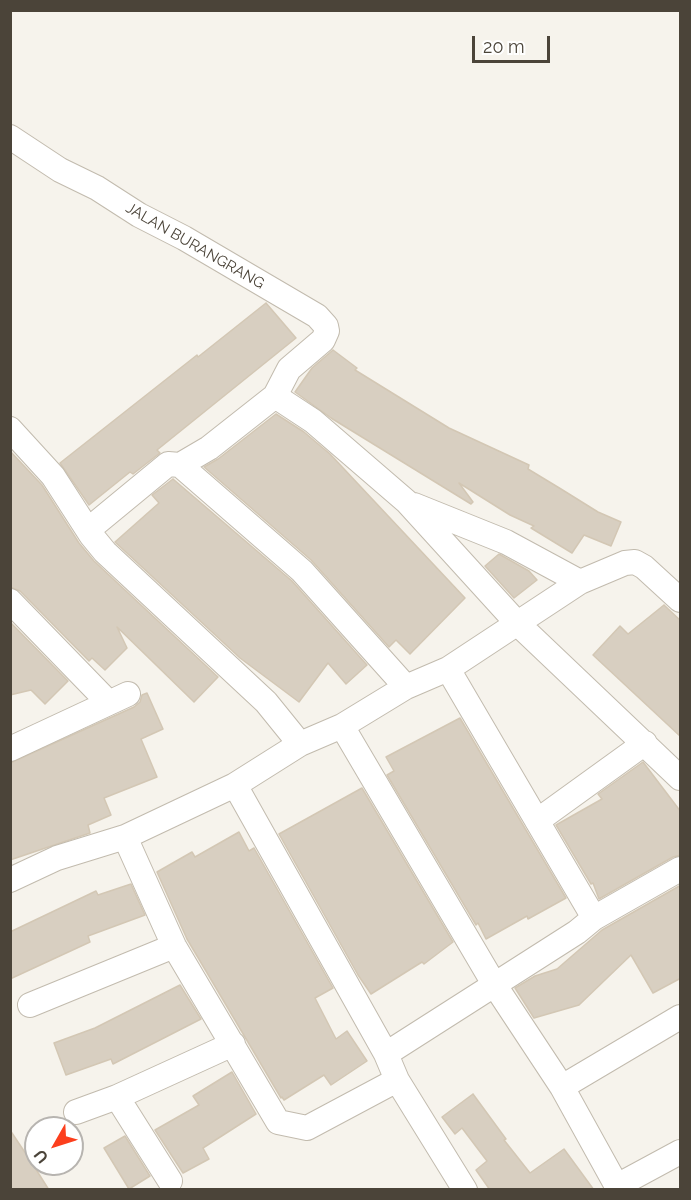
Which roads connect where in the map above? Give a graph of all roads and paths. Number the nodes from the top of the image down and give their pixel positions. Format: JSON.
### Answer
{"nodes":[{"id":1,"x":10,"y":137,"type":"edge"},
{"id":2,"x":274,"y":396,"type":"junction"},
{"id":3,"x":10,"y":429,"type":"edge"},
{"id":4,"x":180,"y":465,"type":"junction"},
{"id":5,"x":407,"y":502,"type":"junction"},
{"id":6,"x":90,"y":535,"type":"junction"},
{"id":7,"x":580,"y":582,"type":"junction"},
{"id":8,"x":681,"y":600,"type":"edge"},
{"id":9,"x":10,"y":602,"type":"edge"},
{"id":10,"x":518,"y":624,"type":"junction"},
{"id":11,"x":448,"y":669,"type":"junction"},
{"id":12,"x":406,"y":687,"type":"junction"},
{"id":13,"x":342,"y":726,"type":"junction"},
{"id":14,"x":645,"y":743,"type":"junction"},
{"id":15,"x":300,"y":744,"type":"junction"},
{"id":16,"x":10,"y":749,"type":"edge"},
{"id":17,"x":681,"y":778,"type":"edge"},
{"id":18,"x":235,"y":785,"type":"junction"},
{"id":19,"x":537,"y":821,"type":"junction"},
{"id":20,"x":125,"y":837,"type":"junction"},
{"id":21,"x":681,"y":869,"type":"edge"},
{"id":22,"x":10,"y":880,"type":"edge"},
{"id":23,"x":594,"y":918,"type":"junction"},
{"id":24,"x":174,"y":946,"type":"junction"},
{"id":25,"x":494,"y":984,"type":"junction"},
{"id":26,"x":30,"y":1005,"type":"dead end"},
{"id":27,"x":681,"y":1017,"type":"edge"},
{"id":28,"x":233,"y":1044,"type":"junction"},
{"id":29,"x":386,"y":1054,"type":"junction"},
{"id":30,"x":397,"y":1080,"type":"junction"},
{"id":31,"x":562,"y":1087,"type":"junction"},
{"id":32,"x":117,"y":1097,"type":"junction"},
{"id":33,"x":76,"y":1112,"type":"dead end"},
{"id":34,"x":681,"y":1152,"type":"edge"},
{"id":35,"x":170,"y":1181,"type":"dead end"},
{"id":36,"x":618,"y":1188,"type":"edge"},
{"id":37,"x":465,"y":1190,"type":"edge"}],
"edges":[{"from":1,"to":2,"type":"street","name":"JALAN BURANGRANG"},
{"from":2,"to":4,"type":"street"},
{"from":2,"to":5,"type":"street"},
{"from":3,"to":6,"type":"street"},
{"from":4,"to":6,"type":"street"},
{"from":4,"to":12,"type":"street"},
{"from":5,"to":7,"type":"street"},
{"from":5,"to":10,"type":"street"},
{"from":6,"to":15,"type":"street"},
{"from":7,"to":8,"type":"street"},
{"from":7,"to":10,"type":"street"},
{"from":9,"to":16,"type":"street"},
{"from":10,"to":11,"type":"street"},
{"from":10,"to":14,"type":"street"},
{"from":11,"to":12,"type":"street"},
{"from":11,"to":19,"type":"street"},
{"from":12,"to":13,"type":"street"},
{"from":13,"to":15,"type":"street"},
{"from":13,"to":25,"type":"street"},
{"from":14,"to":17,"type":"street"},
{"from":14,"to":19,"type":"street"},
{"from":15,"to":18,"type":"street"},
{"from":18,"to":20,"type":"street"},
{"from":18,"to":29,"type":"street"},
{"from":19,"to":23,"type":"street"},
{"from":20,"to":22,"type":"street"},
{"from":20,"to":24,"type":"street"},
{"from":21,"to":23,"type":"street"},
{"from":23,"to":25,"type":"street"},
{"from":24,"to":26,"type":"street"},
{"from":24,"to":28,"type":"street"},
{"from":25,"to":29,"type":"street"},
{"from":25,"to":31,"type":"street"},
{"from":27,"to":31,"type":"street"},
{"from":28,"to":30,"type":"street"},
{"from":28,"to":32,"type":"street"},
{"from":29,"to":30,"type":"street"},
{"from":30,"to":37,"type":"street"},
{"from":31,"to":36,"type":"street"},
{"from":32,"to":33,"type":"street"},
{"from":32,"to":35,"type":"street"},
{"from":34,"to":36,"type":"street"}]}
